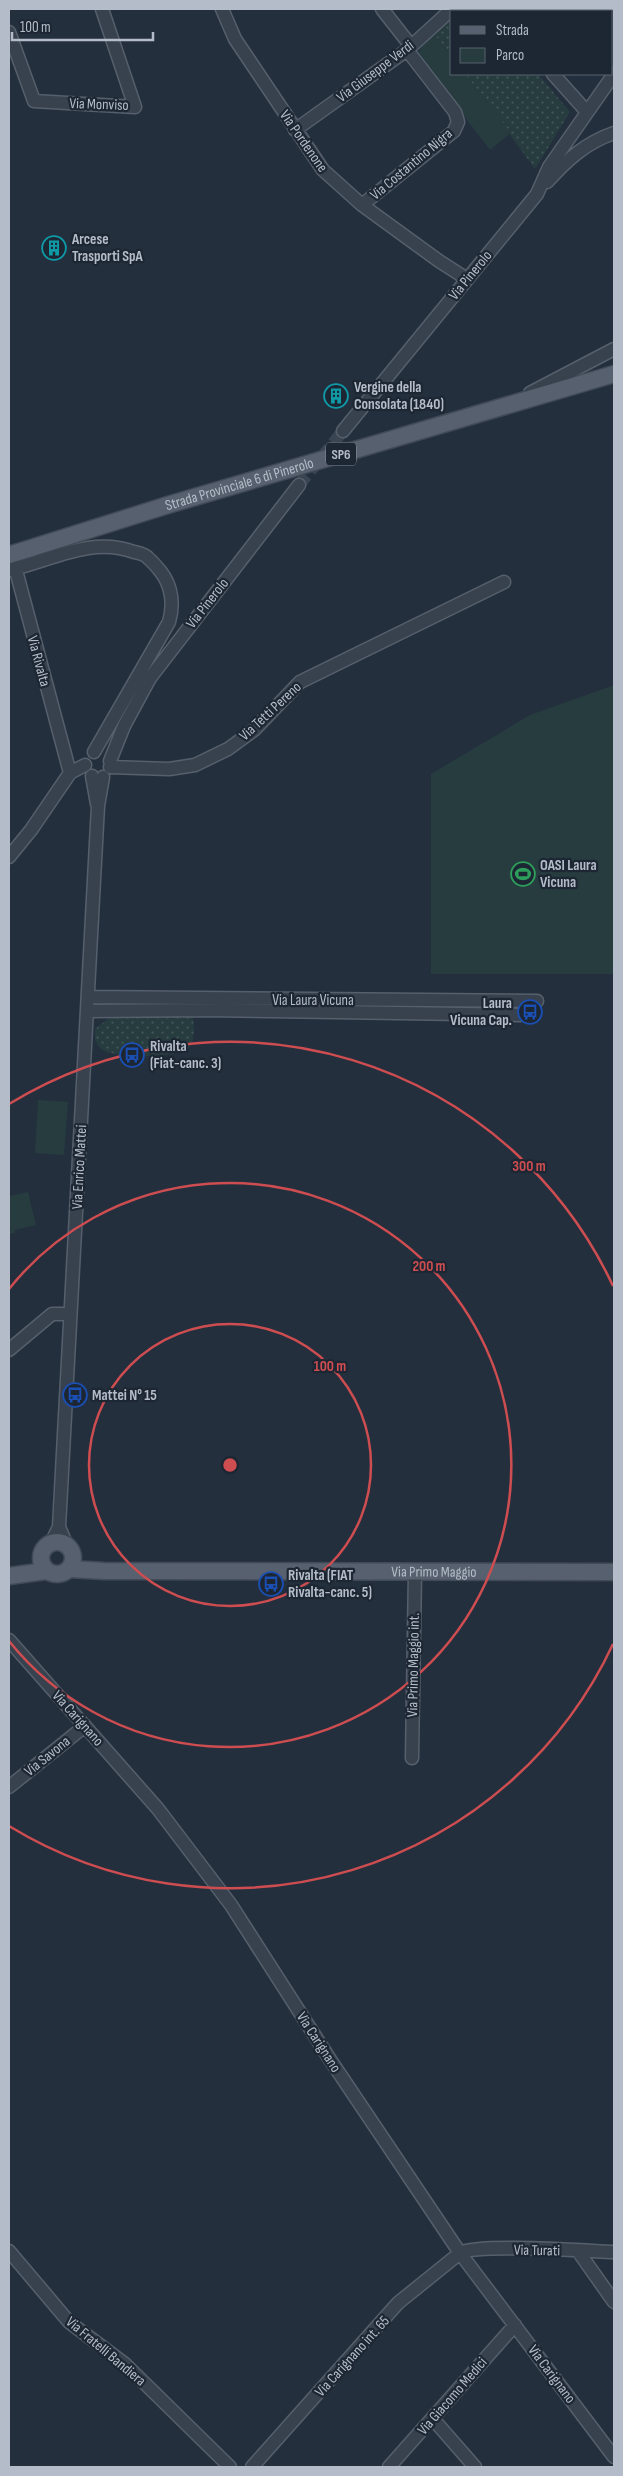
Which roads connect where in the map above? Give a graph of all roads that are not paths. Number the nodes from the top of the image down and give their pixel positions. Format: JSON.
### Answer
{"nodes":[{"id":1,"x":102,"y":9,"type":"edge"},
{"id":2,"x":222,"y":9,"type":"edge"},
{"id":3,"x":382,"y":9,"type":"edge"},
{"id":4,"x":450,"y":11,"type":"edge"},
{"id":5,"x":9,"y":32,"type":"edge"},
{"id":6,"x":409,"y":48,"type":"junction"},
{"id":7,"x":614,"y":74,"type":"edge"},
{"id":8,"x":554,"y":75,"type":"edge"},
{"id":9,"x":587,"y":112,"type":"junction"},
{"id":10,"x":295,"y":130,"type":"junction"},
{"id":11,"x":614,"y":133,"type":"edge"},
{"id":12,"x":537,"y":194,"type":"junction"},
{"id":13,"x":362,"y":205,"type":"junction"},
{"id":14,"x":467,"y":279,"type":"junction"},
{"id":15,"x":614,"y":349,"type":"edge"},
{"id":16,"x":614,"y":374,"type":"edge"},
{"id":17,"x":510,"y":404,"type":"junction"},
{"id":18,"x":343,"y":431,"type":"tunnel mouth"},
{"id":19,"x":299,"y":485,"type":"tunnel mouth"},
{"id":20,"x":11,"y":560,"type":"edge"},
{"id":21,"x":504,"y":582,"type":"dead end"},
{"id":22,"x":98,"y":765,"type":"junction"},
{"id":23,"x":67,"y":777,"type":"junction"},
{"id":24,"x":9,"y":857,"type":"edge"},
{"id":25,"x":88,"y":997,"type":"junction"},
{"id":26,"x":537,"y":1001,"type":"dead end"},
{"id":27,"x":87,"y":1011,"type":"junction"},
{"id":28,"x":520,"y":1014,"type":"dead end"},
{"id":29,"x":70,"y":1314,"type":"junction"},
{"id":30,"x":9,"y":1350,"type":"edge"},
{"id":31,"x":58,"y":1556,"type":"junction"},
{"id":32,"x":9,"y":1569,"type":"edge"},
{"id":33,"x":414,"y":1572,"type":"junction"},
{"id":34,"x":614,"y":1572,"type":"edge"},
{"id":35,"x":9,"y":1576,"type":"edge"},
{"id":36,"x":9,"y":1640,"type":"edge"},
{"id":37,"x":85,"y":1726,"type":"junction"},
{"id":38,"x":412,"y":1758,"type":"dead end"},
{"id":39,"x":9,"y":1787,"type":"edge"},
{"id":40,"x":9,"y":2251,"type":"edge"},
{"id":41,"x":578,"y":2251,"type":"junction"},
{"id":42,"x":614,"y":2252,"type":"edge"},
{"id":43,"x":460,"y":2253,"type":"junction"},
{"id":44,"x":614,"y":2302,"type":"edge"},
{"id":45,"x":515,"y":2325,"type":"junction"},
{"id":46,"x":433,"y":2419,"type":"junction"},
{"id":47,"x":614,"y":2457,"type":"edge"},
{"id":48,"x":230,"y":2467,"type":"edge"},
{"id":49,"x":252,"y":2467,"type":"edge"},
{"id":50,"x":389,"y":2467,"type":"edge"},
{"id":51,"x":475,"y":2467,"type":"edge"}],
"edges":[{"from":1,"to":5,"type":"street","name":"Via Monviso"},
{"from":2,"to":10,"type":"street","name":"Via Pordenone"},
{"from":3,"to":6,"type":"street"},
{"from":4,"to":6,"type":"street","name":"Via Giuseppe Verdi"},
{"from":6,"to":10,"type":"street","name":"Via Giuseppe Verdi"},
{"from":6,"to":13,"type":"street","name":"Via Costantino Nigra"},
{"from":7,"to":9,"type":"street","name":"Via Pinerolo"},
{"from":8,"to":9,"type":"street"},
{"from":9,"to":12,"type":"street","name":"Via Pinerolo"},
{"from":10,"to":13,"type":"street","name":"Via Pordenone"},
{"from":11,"to":12,"type":"street"},
{"from":12,"to":14,"type":"street","name":"Via Pinerolo"},
{"from":13,"to":14,"type":"street","name":"Via Pordenone"},
{"from":14,"to":18,"type":"street","name":"Via Pinerolo"},
{"from":15,"to":17,"type":"street"},
{"from":16,"to":17,"type":"main road","name":"Strada Provinciale 6 di Pinerolo","number":"SP6"},
{"from":17,"to":20,"type":"main road","name":"Strada Provinciale 6 di Pinerolo","number":"SP6"},
{"from":19,"to":22,"type":"street","name":"Via Pinerolo"},
{"from":20,"to":22,"type":"street"},
{"from":20,"to":23,"type":"street","name":"Via Rivalta"},
{"from":21,"to":22,"type":"street","name":"Via Tetti Pereno"},
{"from":22,"to":23,"type":"street"},
{"from":22,"to":25,"type":"street","name":"Via Enrico Mattei"},
{"from":23,"to":24,"type":"street"},
{"from":25,"to":26,"type":"street","name":"Via Laura Vicuna"},
{"from":25,"to":27,"type":"street","name":"Via Enrico Mattei"},
{"from":27,"to":28,"type":"street","name":"Via Laura Vicuna"},
{"from":27,"to":29,"type":"street","name":"Via Enrico Mattei"},
{"from":29,"to":30,"type":"street"},
{"from":29,"to":31,"type":"street","name":"Via Enrico Mattei"},
{"from":31,"to":32,"type":"main road"},
{"from":31,"to":33,"type":"main road","name":"Via Primo Maggio"},
{"from":31,"to":35,"type":"main road","name":"Via Primo Maggio"},
{"from":33,"to":34,"type":"main road","name":"Via Primo Maggio"},
{"from":33,"to":38,"type":"street","name":"Via Primo Maggio int."},
{"from":36,"to":37,"type":"street","name":"Via Carignano"},
{"from":37,"to":39,"type":"street","name":"Via Savona"},
{"from":37,"to":43,"type":"street","name":"Via Carignano"},
{"from":40,"to":48,"type":"street","name":"Via Fratelli Bandiera"},
{"from":41,"to":42,"type":"street","name":"Via Turati"},
{"from":41,"to":43,"type":"street","name":"Via Turati"},
{"from":41,"to":44,"type":"street"},
{"from":43,"to":45,"type":"street","name":"Via Carignano"},
{"from":43,"to":49,"type":"street","name":"Via Carignano int. 65"},
{"from":45,"to":46,"type":"street","name":"Via Giacomo Medici"},
{"from":45,"to":47,"type":"street","name":"Via Carignano"},
{"from":46,"to":50,"type":"street","name":"Via Giacomo Medici"},
{"from":46,"to":51,"type":"street"}]}
